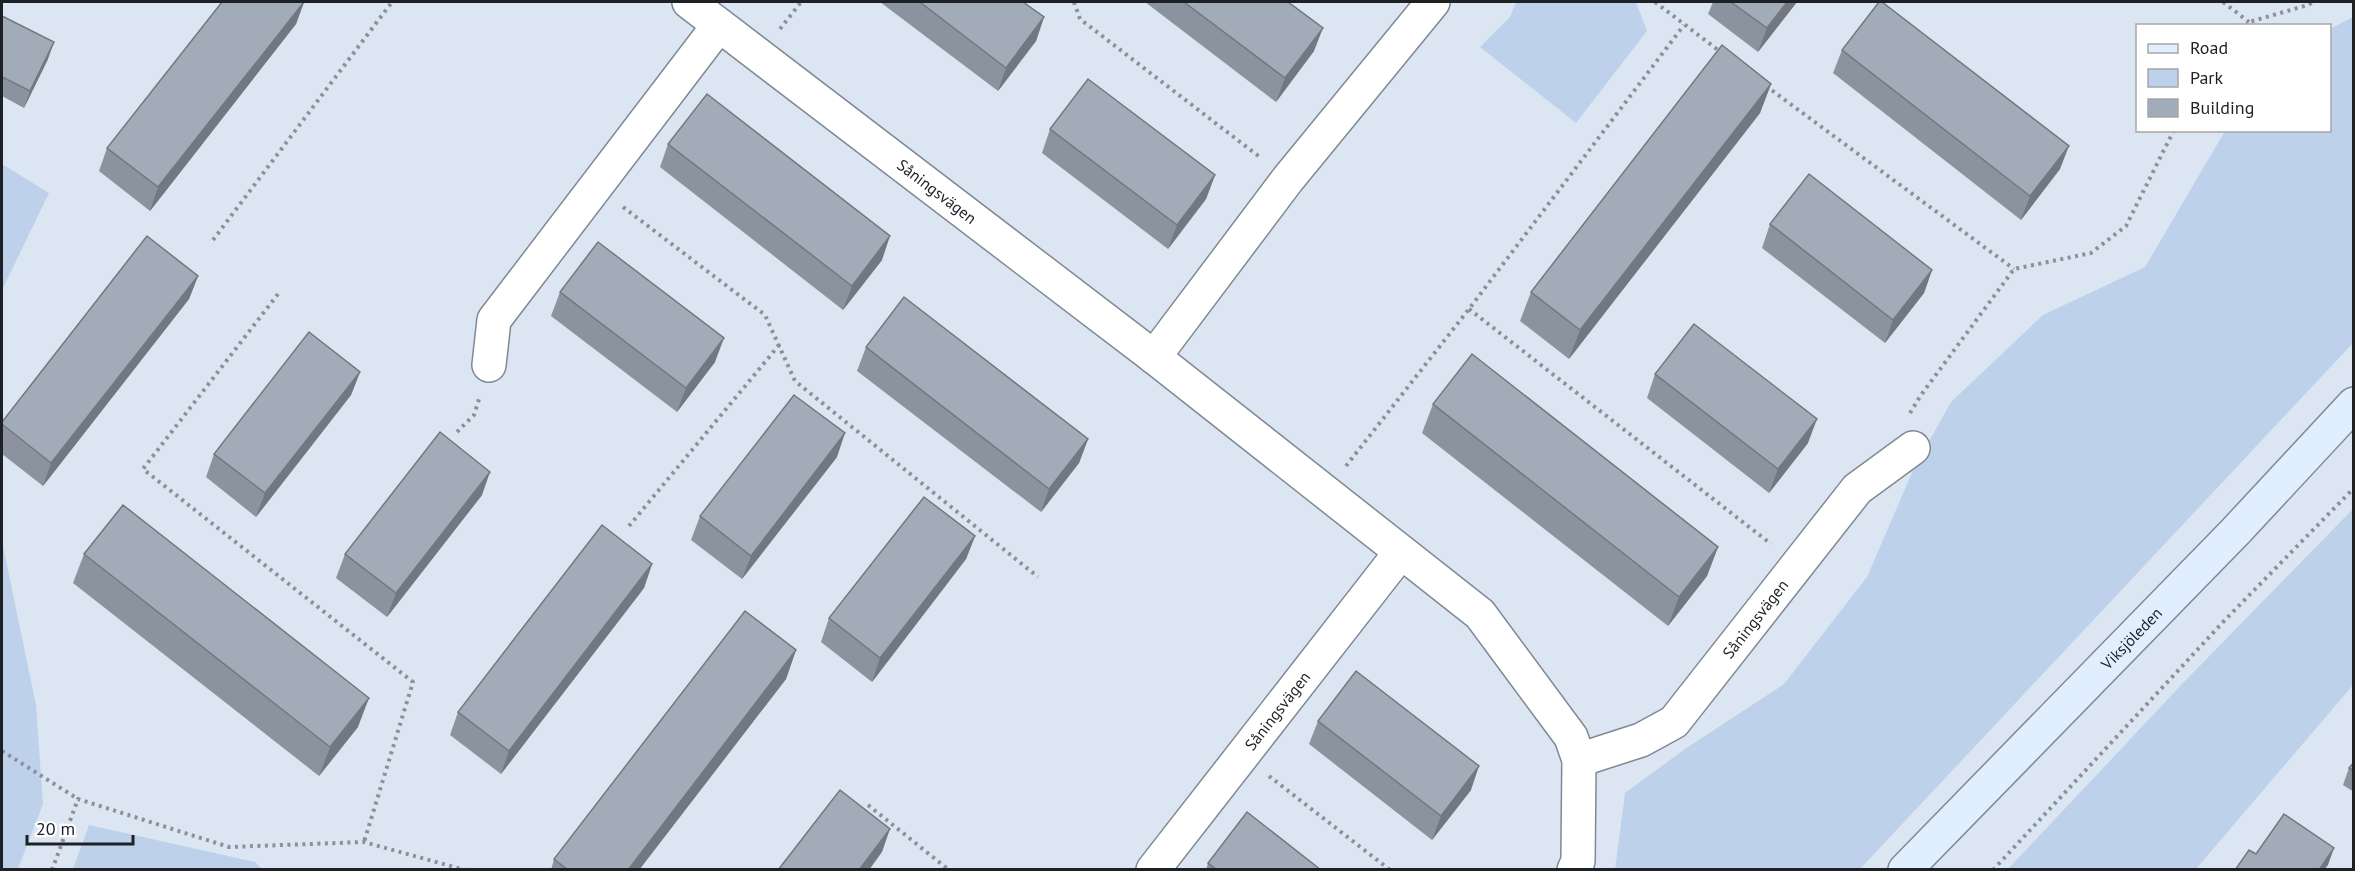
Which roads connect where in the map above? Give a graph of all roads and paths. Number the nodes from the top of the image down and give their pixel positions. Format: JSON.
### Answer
{"nodes":[{"id":1,"x":392,"y":2,"type":"edge"},
{"id":2,"x":689,"y":2,"type":"edge"},
{"id":3,"x":1074,"y":2,"type":"edge"},
{"id":4,"x":1433,"y":2,"type":"edge"},
{"id":5,"x":1655,"y":2,"type":"edge"},
{"id":6,"x":2223,"y":2,"type":"edge"},
{"id":7,"x":2313,"y":2,"type":"edge"},
{"id":8,"x":2248,"y":24,"type":"edge"},
{"id":9,"x":719,"y":25,"type":"junction"},
{"id":10,"x":1684,"y":25,"type":"junction"},
{"id":11,"x":1731,"y":60,"type":"edge"},
{"id":12,"x":1760,"y":81,"type":"edge"},
{"id":13,"x":2173,"y":132,"type":"edge"},
{"id":14,"x":1287,"y":179,"type":"junction"},
{"id":15,"x":595,"y":185,"type":"junction"},
{"id":16,"x":213,"y":240,"type":"dead end"},
{"id":17,"x":2014,"y":270,"type":"junction"},
{"id":18,"x":278,"y":294,"type":"dead end"},
{"id":19,"x":1469,"y":309,"type":"junction"},
{"id":20,"x":780,"y":344,"type":"junction"},
{"id":21,"x":1154,"y":357,"type":"junction"},
{"id":22,"x":489,"y":365,"type":"joint"},
{"id":23,"x":2354,"y":404,"type":"edge"},
{"id":24,"x":457,"y":432,"type":"dead end"},
{"id":25,"x":1913,"y":448,"type":"joint"},
{"id":26,"x":2354,"y":488,"type":"edge"},
{"id":27,"x":1326,"y":492,"type":"junction"},
{"id":28,"x":629,"y":526,"type":"dead end"},
{"id":29,"x":1401,"y":552,"type":"junction"},
{"id":30,"x":1797,"y":565,"type":"junction"},
{"id":31,"x":1038,"y":577,"type":"dead end"},
{"id":32,"x":2,"y":751,"type":"edge"},
{"id":33,"x":1243,"y":754,"type":"junction"},
{"id":34,"x":1580,"y":759,"type":"junction"},
{"id":35,"x":78,"y":799,"type":"junction"},
{"id":36,"x":868,"y":805,"type":"dead end"},
{"id":37,"x":364,"y":842,"type":"junction"},
{"id":38,"x":52,"y":870,"type":"edge"},
{"id":39,"x":465,"y":870,"type":"edge"},
{"id":40,"x":949,"y":870,"type":"edge"},
{"id":41,"x":1153,"y":870,"type":"edge"},
{"id":42,"x":1390,"y":870,"type":"edge"},
{"id":43,"x":1575,"y":870,"type":"edge"},
{"id":44,"x":1905,"y":870,"type":"edge"},
{"id":45,"x":1994,"y":870,"type":"edge"}],
"edges":[{"from":1,"to":16,"type":"path"},
{"from":2,"to":9,"type":"street","name":"Såningsvägen"},
{"from":3,"to":14,"type":"path"},
{"from":4,"to":14,"type":"street"},
{"from":5,"to":10,"type":"path"},
{"from":6,"to":8,"type":"path"},
{"from":7,"to":8,"type":"path"},
{"from":9,"to":15,"type":"street"},
{"from":9,"to":21,"type":"street","name":"Såningsvägen"},
{"from":10,"to":11,"type":"path"},
{"from":10,"to":19,"type":"path"},
{"from":12,"to":17,"type":"path"},
{"from":13,"to":17,"type":"path"},
{"from":14,"to":21,"type":"street"},
{"from":15,"to":20,"type":"path"},
{"from":15,"to":22,"type":"street"},
{"from":17,"to":25,"type":"path"},
{"from":18,"to":37,"type":"path"},
{"from":19,"to":27,"type":"path"},
{"from":19,"to":30,"type":"path"},
{"from":20,"to":28,"type":"path"},
{"from":20,"to":31,"type":"path"},
{"from":21,"to":27,"type":"street","name":"Såningsvägen"},
{"from":22,"to":24,"type":"path"},
{"from":23,"to":44,"type":"main road","name":"Viksjöleden"},
{"from":25,"to":30,"type":"street","name":"Såningsvägen"},
{"from":26,"to":45,"type":"path"},
{"from":27,"to":29,"type":"street","name":"Såningsvägen"},
{"from":29,"to":33,"type":"street","name":"Såningsvägen"},
{"from":29,"to":34,"type":"street","name":"Såningsvägen"},
{"from":30,"to":34,"type":"street","name":"Såningsvägen"},
{"from":32,"to":35,"type":"path"},
{"from":33,"to":41,"type":"street","name":"Såningsvägen"},
{"from":33,"to":42,"type":"path"},
{"from":34,"to":43,"type":"street","name":"Såningsvägen"},
{"from":35,"to":37,"type":"path"},
{"from":35,"to":38,"type":"path"},
{"from":36,"to":40,"type":"path"},
{"from":37,"to":39,"type":"path"}]}
